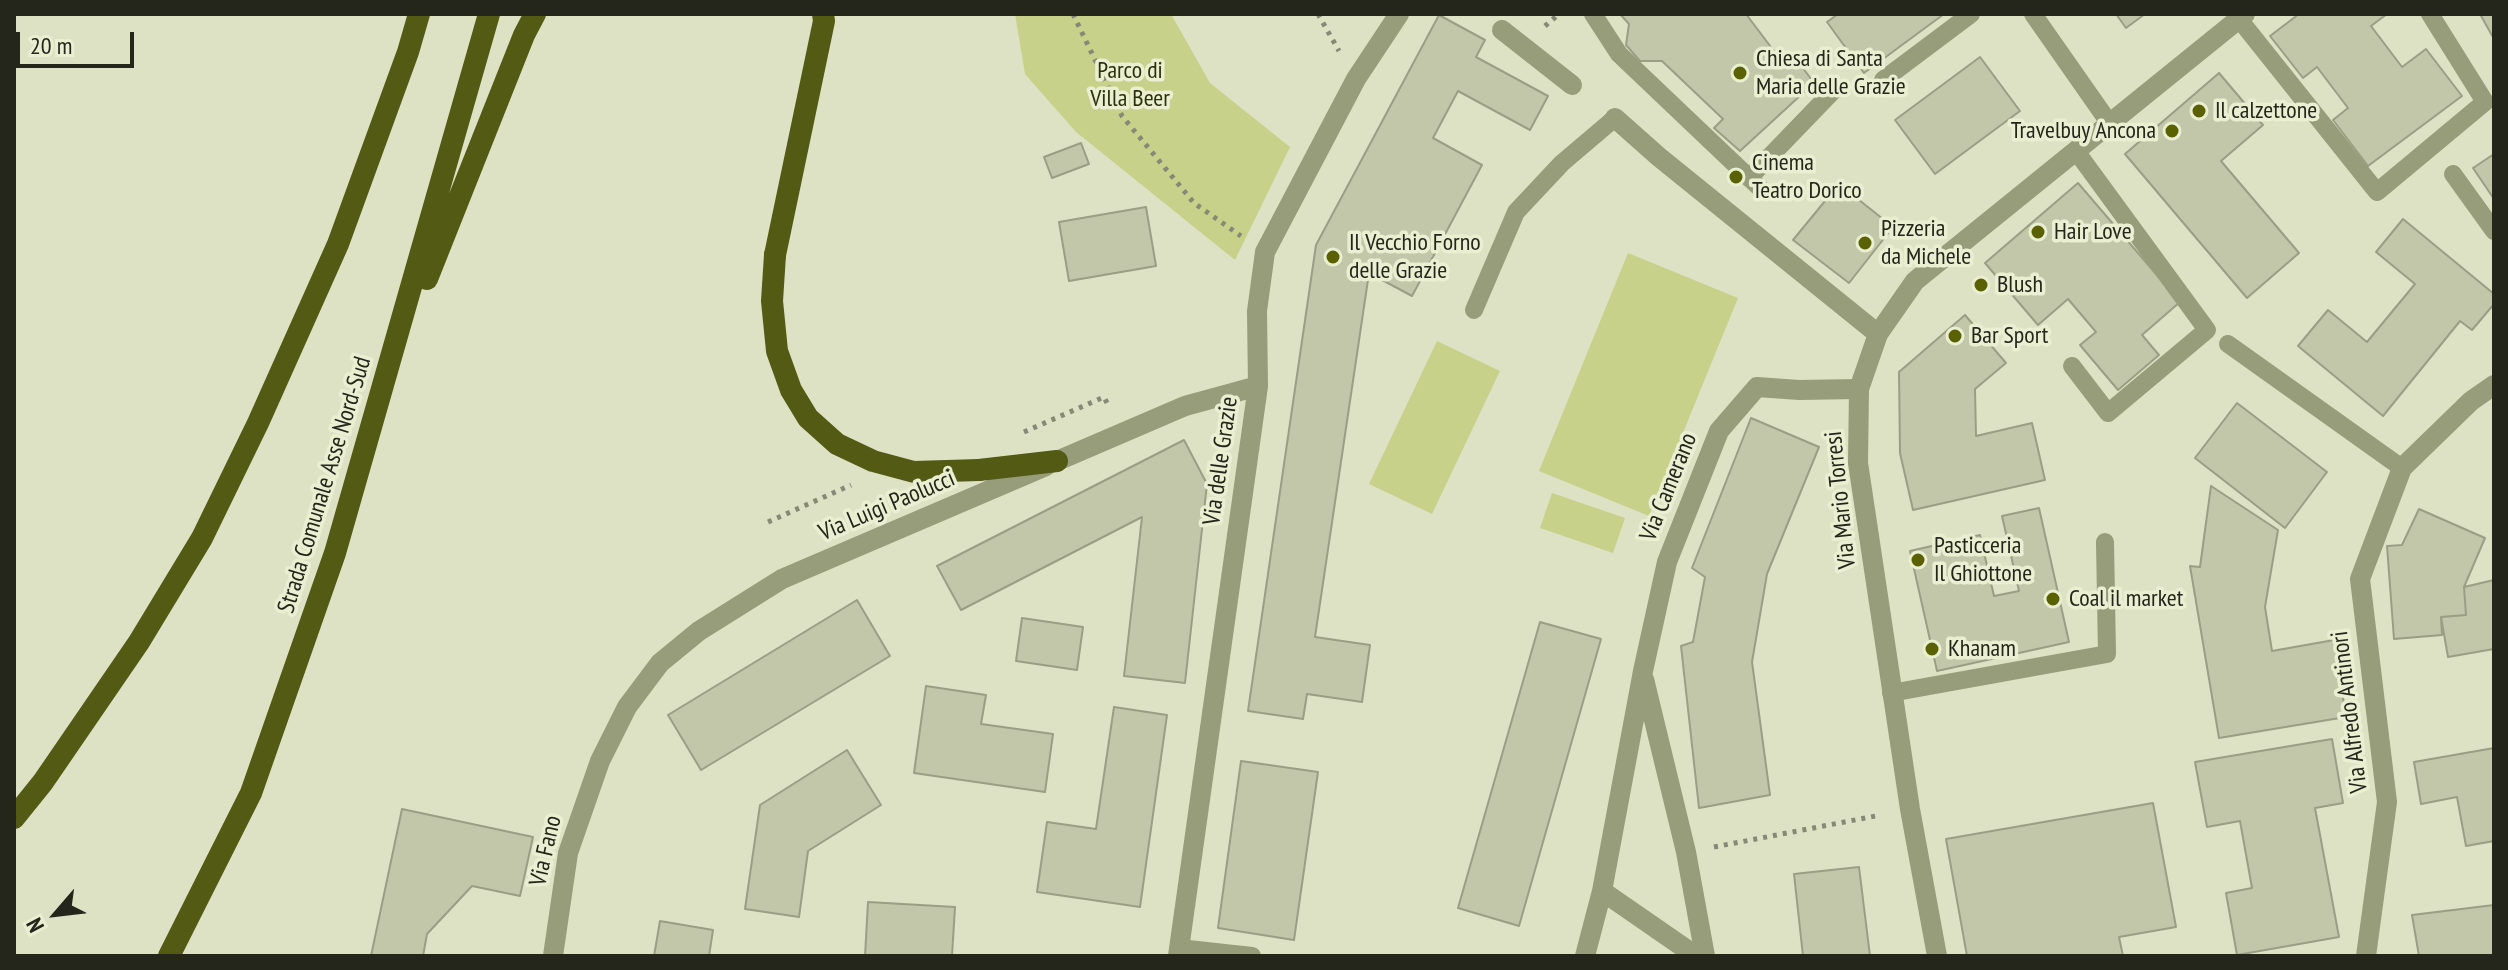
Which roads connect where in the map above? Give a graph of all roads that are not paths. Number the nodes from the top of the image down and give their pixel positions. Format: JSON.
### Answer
{"nodes":[{"id":1,"x":419,"y":14,"type":"edge"},
{"id":2,"x":489,"y":14,"type":"edge"},
{"id":3,"x":535,"y":14,"type":"edge"},
{"id":4,"x":823,"y":14,"type":"edge"},
{"id":5,"x":1399,"y":14,"type":"edge"},
{"id":6,"x":1593,"y":14,"type":"edge"},
{"id":7,"x":1971,"y":14,"type":"edge"},
{"id":8,"x":2033,"y":14,"type":"edge"},
{"id":9,"x":2430,"y":14,"type":"edge"},
{"id":10,"x":2242,"y":16,"type":"edge"},
{"id":11,"x":1502,"y":30,"type":"dead end"},
{"id":12,"x":1883,"y":80,"type":"dead end"},
{"id":13,"x":1572,"y":85,"type":"dead end"},
{"id":14,"x":1833,"y":91,"type":"dead end"},
{"id":15,"x":1615,"y":118,"type":"joint"},
{"id":16,"x":2110,"y":124,"type":"junction"},
{"id":17,"x":2076,"y":151,"type":"junction"},
{"id":18,"x":2453,"y":174,"type":"dead end"},
{"id":19,"x":2494,"y":231,"type":"edge"},
{"id":20,"x":1474,"y":310,"type":"dead end"},
{"id":21,"x":1878,"y":334,"type":"junction"},
{"id":22,"x":2228,"y":344,"type":"dead end"},
{"id":23,"x":2072,"y":366,"type":"dead end"},
{"id":24,"x":2494,"y":385,"type":"edge"},
{"id":25,"x":1258,"y":386,"type":"junction"},
{"id":26,"x":1859,"y":389,"type":"junction"},
{"id":27,"x":380,"y":396,"type":"junction"},
{"id":28,"x":1057,"y":461,"type":"junction"},
{"id":29,"x":2402,"y":468,"type":"junction"},
{"id":30,"x":2105,"y":542,"type":"dead end"},
{"id":31,"x":1643,"y":671,"type":"junction"},
{"id":32,"x":1891,"y":693,"type":"junction"},
{"id":33,"x":600,"y":761,"type":"joint"},
{"id":34,"x":14,"y":818,"type":"edge"},
{"id":35,"x":1602,"y":891,"type":"junction"},
{"id":36,"x":1178,"y":952,"type":"edge"},
{"id":37,"x":169,"y":956,"type":"edge"},
{"id":38,"x":553,"y":956,"type":"edge"},
{"id":39,"x":1252,"y":956,"type":"edge"},
{"id":40,"x":1585,"y":956,"type":"edge"},
{"id":41,"x":1696,"y":956,"type":"edge"},
{"id":42,"x":1705,"y":956,"type":"edge"},
{"id":43,"x":1937,"y":956,"type":"edge"},
{"id":44,"x":2366,"y":956,"type":"edge"}],
"edges":[{"from":1,"to":34,"type":"highway"},
{"from":2,"to":27,"type":"highway","name":"Strada Comunale Asse Nord-Sud"},
{"from":3,"to":27,"type":"highway"},
{"from":4,"to":28,"type":"highway","bridge":true},
{"from":5,"to":25,"type":"street","name":"Via delle Grazie"},
{"from":6,"to":14,"type":"lane"},
{"from":7,"to":12,"type":"lane"},
{"from":8,"to":16,"type":"lane"},
{"from":9,"to":10,"type":"lane"},
{"from":10,"to":16,"type":"street","name":"Via Mario Torresi"},
{"from":11,"to":13,"type":"street"},
{"from":15,"to":20,"type":"lane"},
{"from":15,"to":21,"type":"street"},
{"from":16,"to":17,"type":"street","name":"Via Mario Torresi"},
{"from":17,"to":21,"type":"street","name":"Via Mario Torresi"},
{"from":17,"to":23,"type":"lane"},
{"from":18,"to":19,"type":"lane"},
{"from":21,"to":26,"type":"street","name":"Via Mario Torresi"},
{"from":22,"to":29,"type":"lane"},
{"from":24,"to":29,"type":"street","name":"Via Alfredo Antinori"},
{"from":25,"to":28,"type":"street","name":"Via Luigi Paolucci"},
{"from":25,"to":36,"type":"street","name":"Via delle Grazie"},
{"from":26,"to":31,"type":"street","name":"Via Camerano"},
{"from":26,"to":32,"type":"street","name":"Via Mario Torresi"},
{"from":27,"to":37,"type":"highway","name":"Strada Comunale Asse Nord-Sud"},
{"from":28,"to":33,"type":"street","name":"Via Luigi Paolucci"},
{"from":29,"to":44,"type":"street","name":"Via Alfredo Antinori"},
{"from":30,"to":32,"type":"lane"},
{"from":31,"to":35,"type":"street","name":"Via Camerano"},
{"from":31,"to":42,"type":"street","name":"Via Camerano"},
{"from":32,"to":43,"type":"street","name":"Via Mario Torresi"},
{"from":33,"to":38,"type":"street","name":"Via Fano"},
{"from":35,"to":40,"type":"street","name":"Via Camerano"},
{"from":35,"to":41,"type":"street"},
{"from":36,"to":39,"type":"lane","name":"Via delle Grazie"}]}
